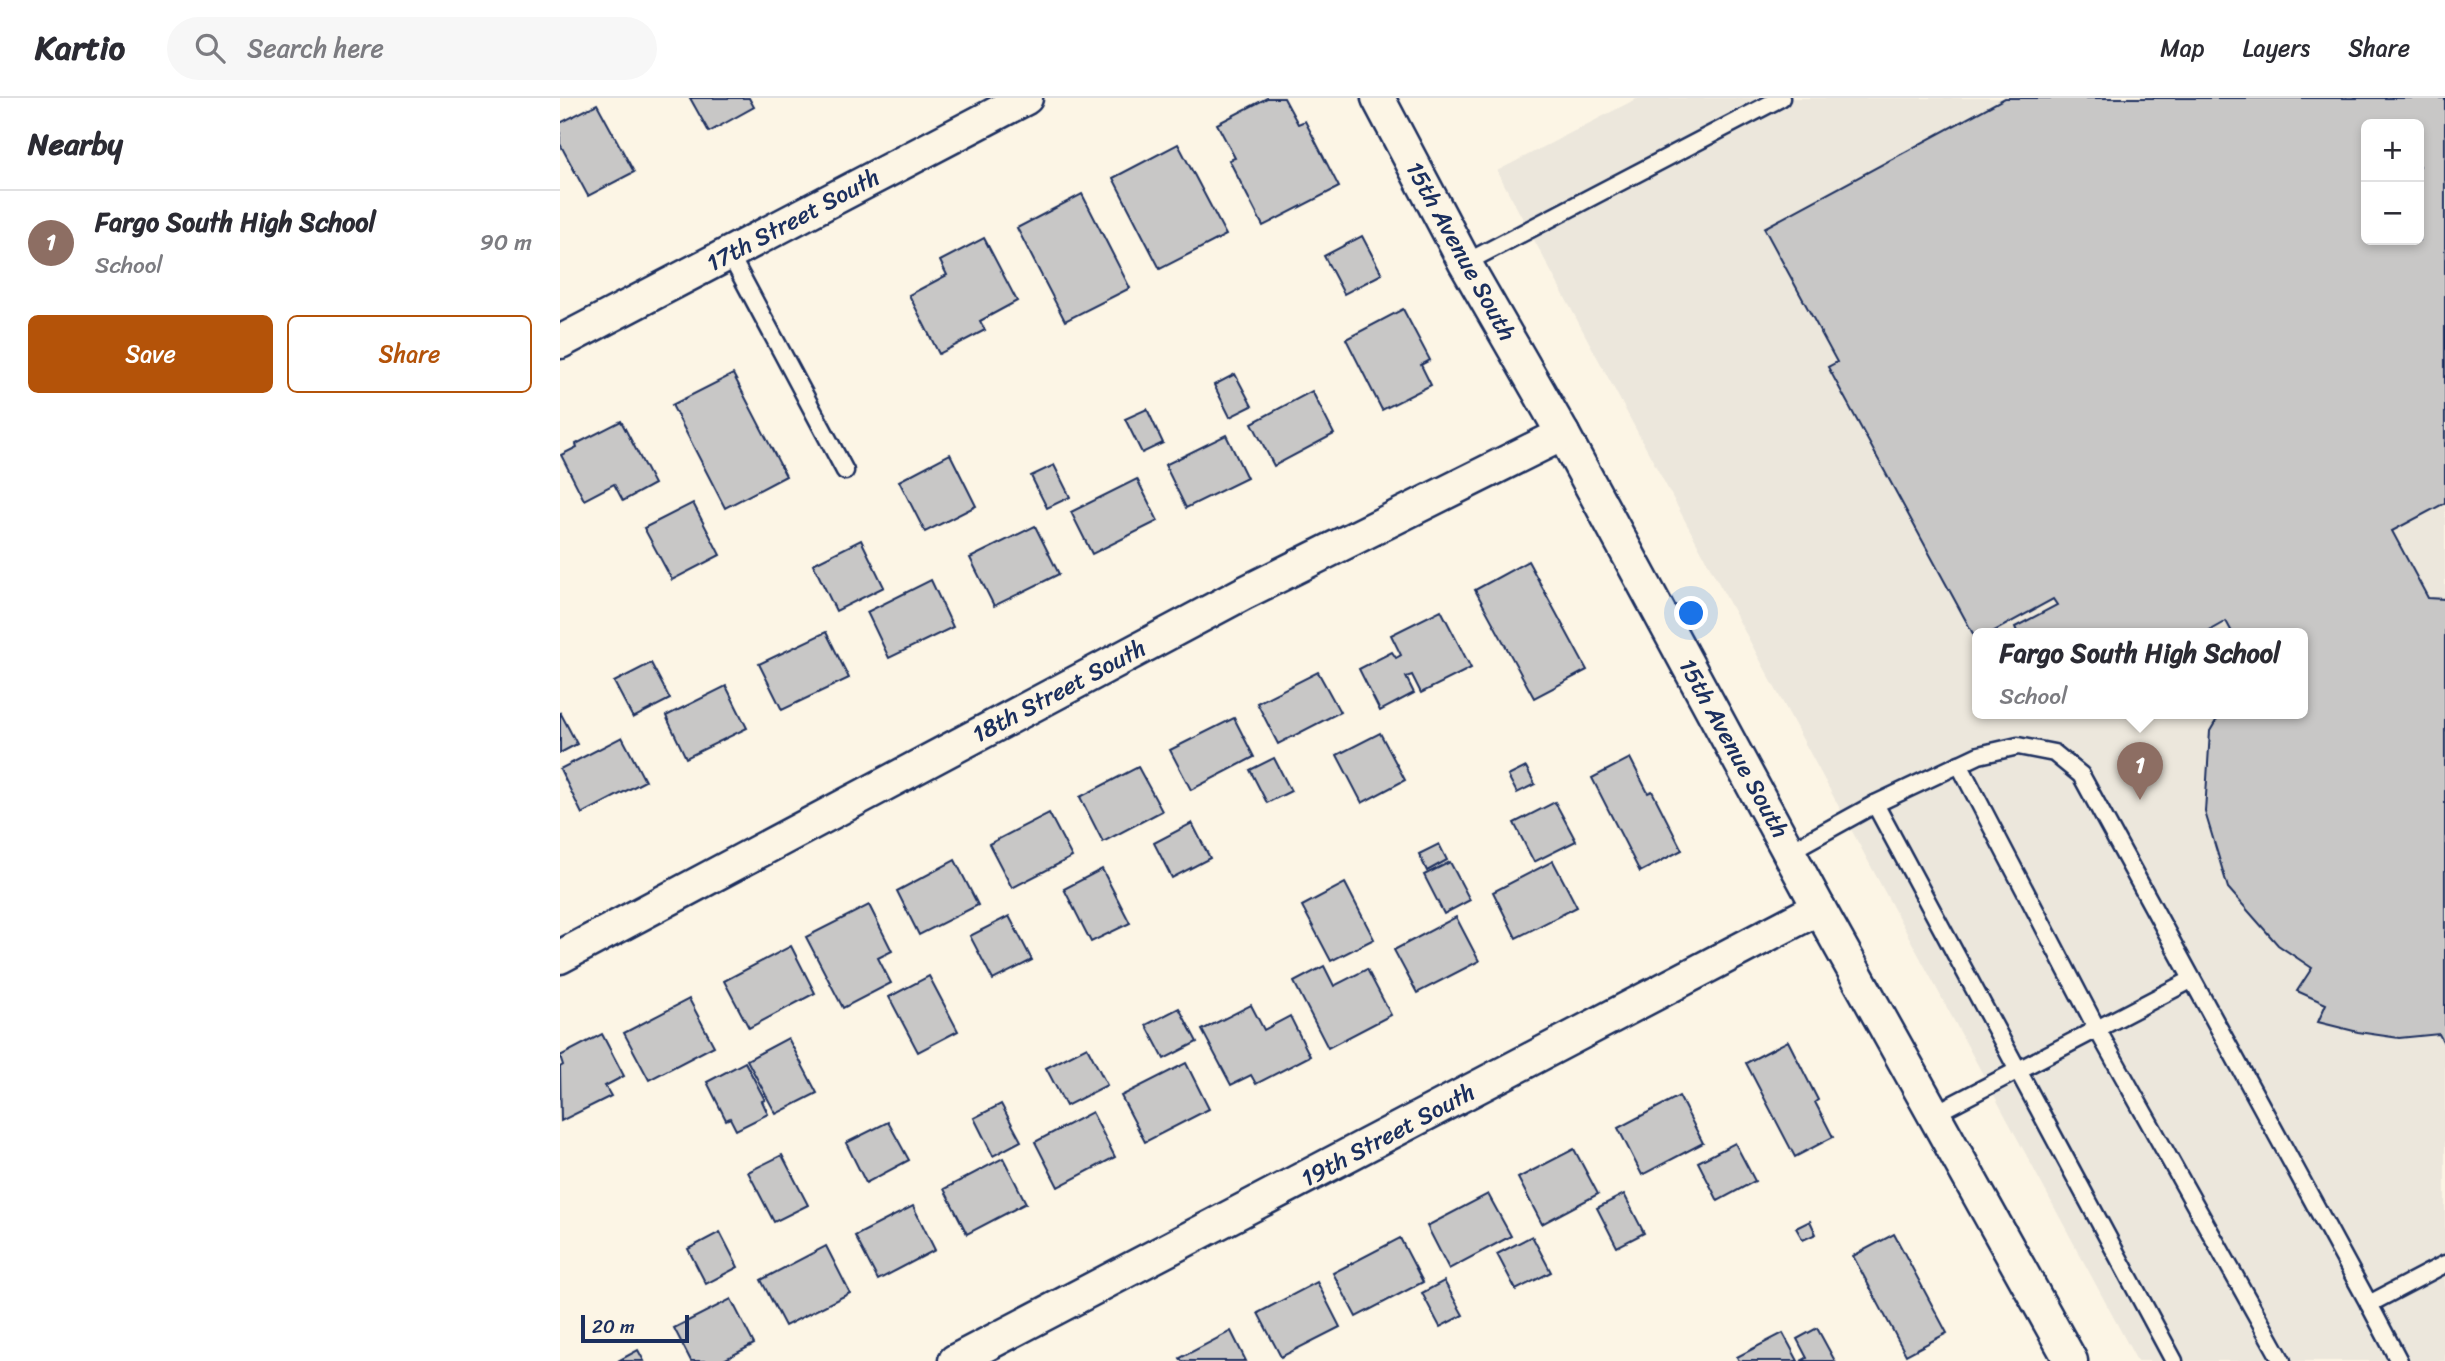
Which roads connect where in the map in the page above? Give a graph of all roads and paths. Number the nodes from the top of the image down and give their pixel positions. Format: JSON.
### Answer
{"nodes":[{"id":1,"x":1026,"y":98,"type":"edge"},
{"id":2,"x":1378,"y":98,"type":"edge"},
{"id":3,"x":1781,"y":98,"type":"edge"},
{"id":4,"x":729,"y":253,"type":"junction"},
{"id":5,"x":1465,"y":263,"type":"junction"},
{"id":6,"x":560,"y":342,"type":"edge"},
{"id":7,"x":1563,"y":434,"type":"junction"},
{"id":8,"x":845,"y":471,"type":"dead end"},
{"id":9,"x":1959,"y":764,"type":"junction"},
{"id":10,"x":1875,"y":804,"type":"junction"},
{"id":11,"x":1790,"y":851,"type":"junction"},
{"id":12,"x":1819,"y":908,"type":"junction"},
{"id":13,"x":560,"y":957,"type":"edge"},
{"id":14,"x":2191,"y":980,"type":"junction"},
{"id":15,"x":2097,"y":1028,"type":"junction"},
{"id":16,"x":2018,"y":1069,"type":"junction"},
{"id":17,"x":1934,"y":1114,"type":"junction"},
{"id":18,"x":2445,"y":1264,"type":"edge"},
{"id":19,"x":2369,"y":1304,"type":"junction"},
{"id":20,"x":955,"y":1361,"type":"edge"},
{"id":21,"x":2071,"y":1361,"type":"edge"},
{"id":22,"x":2174,"y":1361,"type":"edge"},
{"id":23,"x":2282,"y":1361,"type":"edge"},
{"id":24,"x":2399,"y":1361,"type":"edge"}],
"edges":[{"from":1,"to":4,"type":"street","name":"17th Street South"},
{"from":2,"to":5,"type":"street","name":"15th Avenue South"},
{"from":3,"to":5,"type":"lane"},
{"from":4,"to":6,"type":"street","name":"17th Street South"},
{"from":4,"to":8,"type":"lane"},
{"from":5,"to":7,"type":"street","name":"15th Avenue South"},
{"from":7,"to":11,"type":"street","name":"15th Avenue South"},
{"from":7,"to":13,"type":"street","name":"18th Street South"},
{"from":9,"to":10,"type":"lane"},
{"from":9,"to":14,"type":"lane"},
{"from":9,"to":15,"type":"lane"},
{"from":10,"to":11,"type":"lane"},
{"from":10,"to":16,"type":"lane"},
{"from":11,"to":12,"type":"street","name":"15th Avenue South"},
{"from":12,"to":17,"type":"street","name":"15th Avenue South"},
{"from":12,"to":20,"type":"street","name":"19th Street South"},
{"from":14,"to":15,"type":"lane"},
{"from":14,"to":19,"type":"lane"},
{"from":15,"to":16,"type":"lane"},
{"from":15,"to":23,"type":"lane"},
{"from":16,"to":17,"type":"lane"},
{"from":16,"to":22,"type":"lane"},
{"from":17,"to":21,"type":"street","name":"15th Avenue South"},
{"from":18,"to":19,"type":"lane"},
{"from":19,"to":24,"type":"lane"}]}
